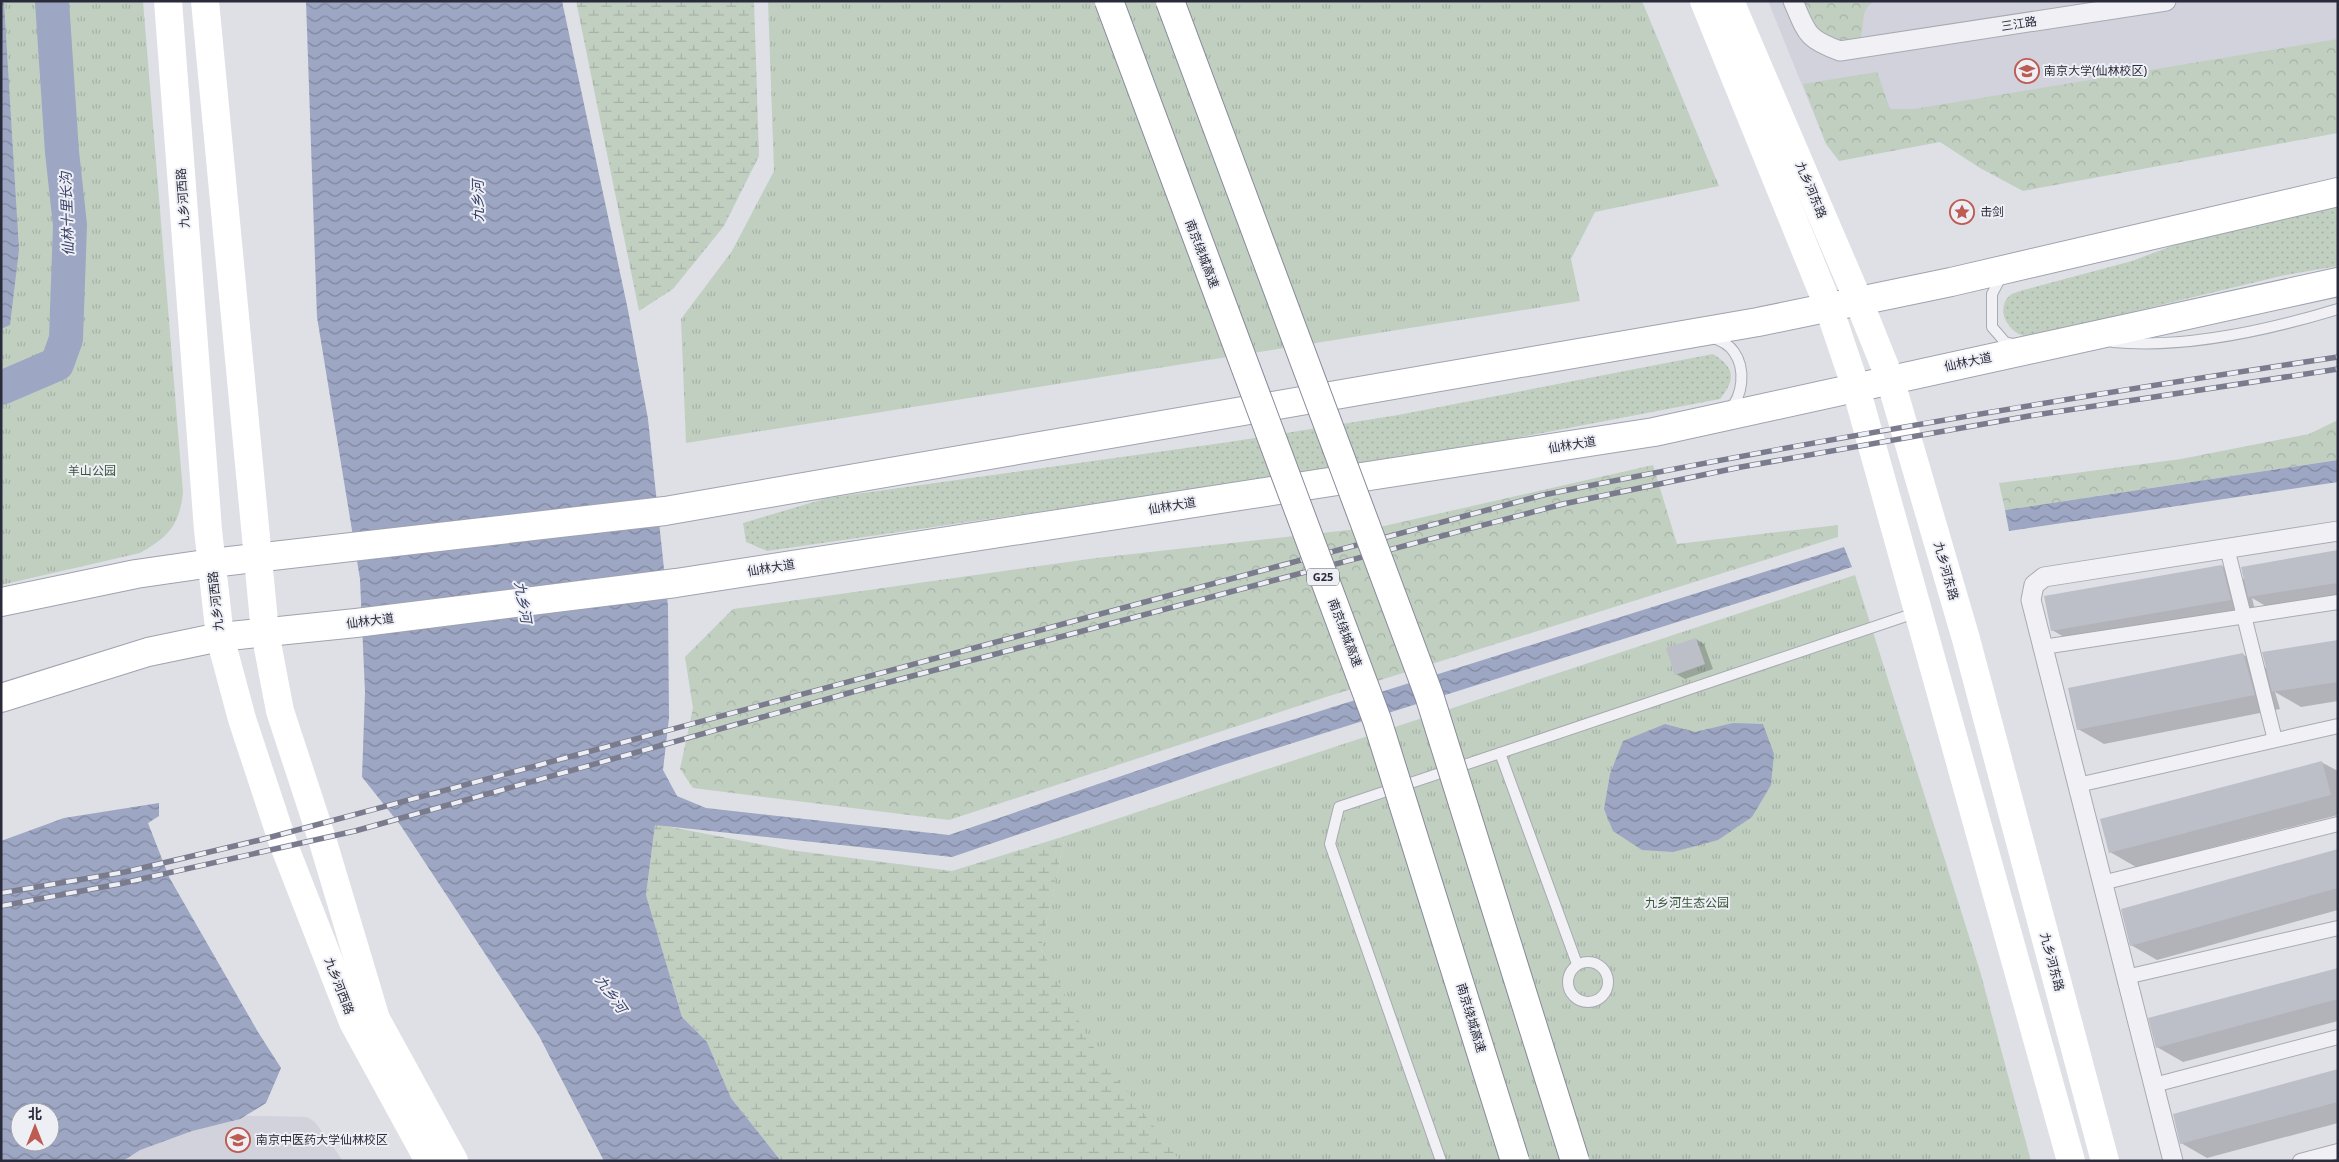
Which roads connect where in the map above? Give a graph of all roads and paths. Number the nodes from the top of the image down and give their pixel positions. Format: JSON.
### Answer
{"nodes":[{"id":1,"x":168,"y":1,"type":"edge"},
{"id":2,"x":205,"y":1,"type":"edge"},
{"id":3,"x":1109,"y":1,"type":"edge"},
{"id":4,"x":1170,"y":1,"type":"edge"},
{"id":5,"x":1704,"y":1,"type":"edge"},
{"id":6,"x":1730,"y":1,"type":"edge"},
{"id":7,"x":1793,"y":1,"type":"edge"},
{"id":8,"x":2166,"y":1,"type":"edge"},
{"id":9,"x":2338,"y":192,"type":"edge"},
{"id":10,"x":2012,"y":268,"type":"junction"},
{"id":11,"x":2338,"y":282,"type":"edge"},
{"id":12,"x":1859,"y":302,"type":"junction"},
{"id":13,"x":1829,"y":308,"type":"junction"},
{"id":14,"x":2338,"y":309,"type":"edge"},
{"id":15,"x":1699,"y":332,"type":"junction"},
{"id":16,"x":2077,"y":338,"type":"junction"},
{"id":17,"x":2030,"y":348,"type":"junction"},
{"id":18,"x":1890,"y":379,"type":"junction"},
{"id":19,"x":1856,"y":388,"type":"junction"},
{"id":20,"x":1721,"y":418,"type":"junction"},
{"id":21,"x":2338,"y":532,"type":"edge"},
{"id":22,"x":2227,"y":548,"type":"junction"},
{"id":23,"x":258,"y":558,"type":"junction"},
{"id":24,"x":212,"y":563,"type":"junction"},
{"id":25,"x":1,"y":602,"type":"edge"},
{"id":26,"x":2338,"y":602,"type":"edge"},
{"id":27,"x":1919,"y":612,"type":"junction"},
{"id":28,"x":2243,"y":616,"type":"junction"},
{"id":29,"x":265,"y":632,"type":"junction"},
{"id":30,"x":220,"y":636,"type":"junction"},
{"id":31,"x":2043,"y":648,"type":"junction"},
{"id":32,"x":1,"y":698,"type":"edge"},
{"id":33,"x":2338,"y":726,"type":"edge"},
{"id":34,"x":2275,"y":740,"type":"junction"},
{"id":35,"x":1500,"y":753,"type":"junction"},
{"id":36,"x":2078,"y":785,"type":"junction"},
{"id":37,"x":2338,"y":824,"type":"edge"},
{"id":38,"x":2102,"y":883,"type":"junction"},
{"id":39,"x":2338,"y":928,"type":"edge"},
{"id":40,"x":1577,"y":964,"type":"junction"},
{"id":41,"x":2126,"y":977,"type":"junction"},
{"id":42,"x":2338,"y":1037,"type":"edge"},
{"id":43,"x":2154,"y":1085,"type":"junction"},
{"id":44,"x":2338,"y":1151,"type":"edge"},
{"id":45,"x":430,"y":1161,"type":"edge"},
{"id":46,"x":454,"y":1161,"type":"edge"},
{"id":47,"x":1440,"y":1161,"type":"edge"},
{"id":48,"x":1515,"y":1161,"type":"edge"},
{"id":49,"x":1575,"y":1161,"type":"edge"},
{"id":50,"x":2071,"y":1161,"type":"edge"},
{"id":51,"x":2105,"y":1161,"type":"edge"},
{"id":52,"x":2173,"y":1161,"type":"edge"},
{"id":53,"x":2300,"y":1161,"type":"edge"}],
"edges":[{"from":1,"to":24,"type":"main road","name":"九乡河西路"},
{"from":2,"to":23,"type":"main road","name":"九乡河西路"},
{"from":3,"to":48,"type":"main road","name":"南京绕城高速","number":"G25","bridge":true},
{"from":4,"to":49,"type":"main road","bridge":true},
{"from":5,"to":13,"type":"main road"},
{"from":6,"to":12,"type":"main road","name":"九乡河东路"},
{"from":7,"to":8,"type":"street","name":"三江路"},
{"from":9,"to":10,"type":"main road"},
{"from":10,"to":12,"type":"main road"},
{"from":10,"to":17,"type":"lane"},
{"from":11,"to":16,"type":"main road","name":"仙林大道"},
{"from":12,"to":13,"type":"main road"},
{"from":12,"to":18,"type":"main road","name":"九乡河东路"},
{"from":13,"to":15,"type":"main road"},
{"from":13,"to":19,"type":"main road"},
{"from":14,"to":16,"type":"lane"},
{"from":15,"to":20,"type":"lane"},
{"from":15,"to":23,"type":"main road"},
{"from":16,"to":17,"type":"main road","name":"仙林大道"},
{"from":17,"to":18,"type":"main road","name":"仙林大道"},
{"from":18,"to":19,"type":"main road","name":"仙林大道"},
{"from":18,"to":51,"type":"main road","name":"九乡河东路"},
{"from":19,"to":20,"type":"main road","name":"仙林大道"},
{"from":19,"to":27,"type":"main road"},
{"from":20,"to":29,"type":"main road","name":"仙林大道"},
{"from":21,"to":22,"type":"street"},
{"from":22,"to":28,"type":"street"},
{"from":22,"to":31,"type":"street"},
{"from":23,"to":24,"type":"main road"},
{"from":23,"to":29,"type":"main road","name":"九乡河西路"},
{"from":24,"to":25,"type":"main road"},
{"from":24,"to":30,"type":"main road","name":"九乡河西路"},
{"from":26,"to":28,"type":"street"},
{"from":27,"to":35,"type":"lane"},
{"from":27,"to":50,"type":"main road"},
{"from":28,"to":31,"type":"street"},
{"from":28,"to":34,"type":"street"},
{"from":29,"to":30,"type":"main road","name":"仙林大道"},
{"from":29,"to":46,"type":"main road","name":"九乡河西路"},
{"from":30,"to":32,"type":"main road","name":"仙林大道"},
{"from":30,"to":45,"type":"main road","name":"九乡河西路"},
{"from":31,"to":36,"type":"street"},
{"from":33,"to":34,"type":"street"},
{"from":34,"to":36,"type":"street"},
{"from":35,"to":40,"type":"lane"},
{"from":35,"to":47,"type":"lane"},
{"from":36,"to":38,"type":"street"},
{"from":37,"to":38,"type":"street"},
{"from":38,"to":41,"type":"street"},
{"from":39,"to":41,"type":"street"},
{"from":40,"to":40,"type":"lane"},
{"from":41,"to":43,"type":"street"},
{"from":42,"to":43,"type":"street"},
{"from":43,"to":52,"type":"street"},
{"from":44,"to":53,"type":"street"}]}
